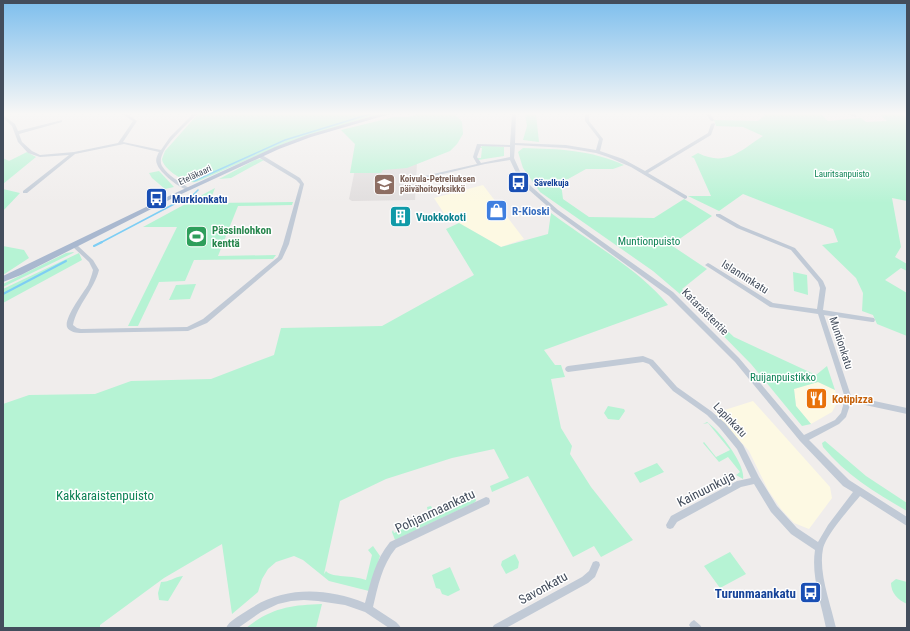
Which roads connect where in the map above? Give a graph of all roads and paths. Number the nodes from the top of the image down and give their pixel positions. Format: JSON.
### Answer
{"nodes":[{"id":1,"x":22,"y":143,"type":"edge"},
{"id":2,"x":118,"y":143,"type":"edge"},
{"id":3,"x":124,"y":143,"type":"edge"},
{"id":4,"x":168,"y":143,"type":"edge"},
{"id":5,"x":291,"y":143,"type":"edge"},
{"id":6,"x":600,"y":143,"type":"edge"},
{"id":7,"x":694,"y":143,"type":"edge"},
{"id":8,"x":512,"y":145,"type":"junction"},
{"id":9,"x":161,"y":151,"type":"junction"},
{"id":10,"x":598,"y":152,"type":"junction"},
{"id":11,"x":74,"y":153,"type":"junction"},
{"id":12,"x":260,"y":156,"type":"junction"},
{"id":13,"x":512,"y":158,"type":"junction"},
{"id":14,"x":479,"y":164,"type":"junction"},
{"id":15,"x":644,"y":173,"type":"junction"},
{"id":16,"x":422,"y":178,"type":"dead end"},
{"id":17,"x":188,"y":189,"type":"junction"},
{"id":18,"x":25,"y":192,"type":"dead end"},
{"id":19,"x":685,"y":197,"type":"dead end"},
{"id":20,"x":718,"y":214,"type":"dead end"},
{"id":21,"x":75,"y":246,"type":"junction"},
{"id":22,"x":708,"y":265,"type":"dead end"},
{"id":23,"x":18,"y":274,"type":"junction"},
{"id":24,"x":3,"y":279,"type":"edge"},
{"id":25,"x":3,"y":283,"type":"edge"},
{"id":26,"x":820,"y":312,"type":"junction"},
{"id":27,"x":872,"y":320,"type":"dead end"},
{"id":28,"x":568,"y":369,"type":"dead end"},
{"id":29,"x":848,"y":398,"type":"junction"},
{"id":30,"x":907,"y":411,"type":"edge"},
{"id":31,"x":803,"y":439,"type":"junction"},
{"id":32,"x":756,"y":480,"type":"junction"},
{"id":33,"x":858,"y":492,"type":"junction"},
{"id":34,"x":486,"y":501,"type":"dead end"},
{"id":35,"x":907,"y":522,"type":"edge"},
{"id":36,"x":670,"y":525,"type":"dead end"},
{"id":37,"x":820,"y":548,"type":"junction"},
{"id":38,"x":596,"y":565,"type":"dead end"},
{"id":39,"x":368,"y":609,"type":"junction"},
{"id":40,"x":231,"y":628,"type":"edge"},
{"id":41,"x":396,"y":628,"type":"edge"},
{"id":42,"x":497,"y":628,"type":"edge"},
{"id":43,"x":831,"y":628,"type":"edge"}],
"edges":[{"from":1,"to":11,"type":"street"},
{"from":2,"to":11,"type":"street"},
{"from":3,"to":9,"type":"street"},
{"from":4,"to":9,"type":"street"},
{"from":5,"to":12,"type":"main road","name":"Eteläkaari"},
{"from":6,"to":10,"type":"street"},
{"from":7,"to":15,"type":"street"},
{"from":8,"to":10,"type":"street"},
{"from":8,"to":13,"type":"street","name":"Kataraistentie"},
{"from":8,"to":14,"type":"street"},
{"from":9,"to":17,"type":"street"},
{"from":10,"to":15,"type":"street"},
{"from":11,"to":18,"type":"street"},
{"from":12,"to":17,"type":"main road","name":"Eteläkaari"},
{"from":12,"to":21,"type":"street"},
{"from":13,"to":14,"type":"street"},
{"from":13,"to":31,"type":"street","name":"Kataraistentie"},
{"from":14,"to":16,"type":"street"},
{"from":15,"to":19,"type":"street"},
{"from":17,"to":21,"type":"main road","name":"Eteläkaari"},
{"from":20,"to":26,"type":"street","name":"Muntionkatu"},
{"from":21,"to":23,"type":"main road","name":"Eteläkaari"},
{"from":22,"to":26,"type":"street","name":"Islanninkatu"},
{"from":23,"to":24,"type":"main road","name":"Eteläkaari"},
{"from":23,"to":25,"type":"main road","name":"Eteläkaari"},
{"from":26,"to":27,"type":"street","name":"Islanninkatu"},
{"from":26,"to":29,"type":"street","name":"Muntionkatu"},
{"from":28,"to":32,"type":"street","name":"Lapinkatu"},
{"from":29,"to":30,"type":"street"},
{"from":29,"to":31,"type":"street"},
{"from":31,"to":33,"type":"street","name":"Kataraistentie"},
{"from":32,"to":36,"type":"street","name":"Kainuunkuja"},
{"from":32,"to":37,"type":"street","name":"Lapinkatu"},
{"from":33,"to":35,"type":"street","name":"Kataraistentie"},
{"from":33,"to":37,"type":"street"},
{"from":34,"to":39,"type":"street","name":"Pohjanmaankatu"},
{"from":37,"to":43,"type":"street"},
{"from":38,"to":42,"type":"street","name":"Savonkatu"},
{"from":39,"to":40,"type":"street"},
{"from":39,"to":41,"type":"street"}]}
